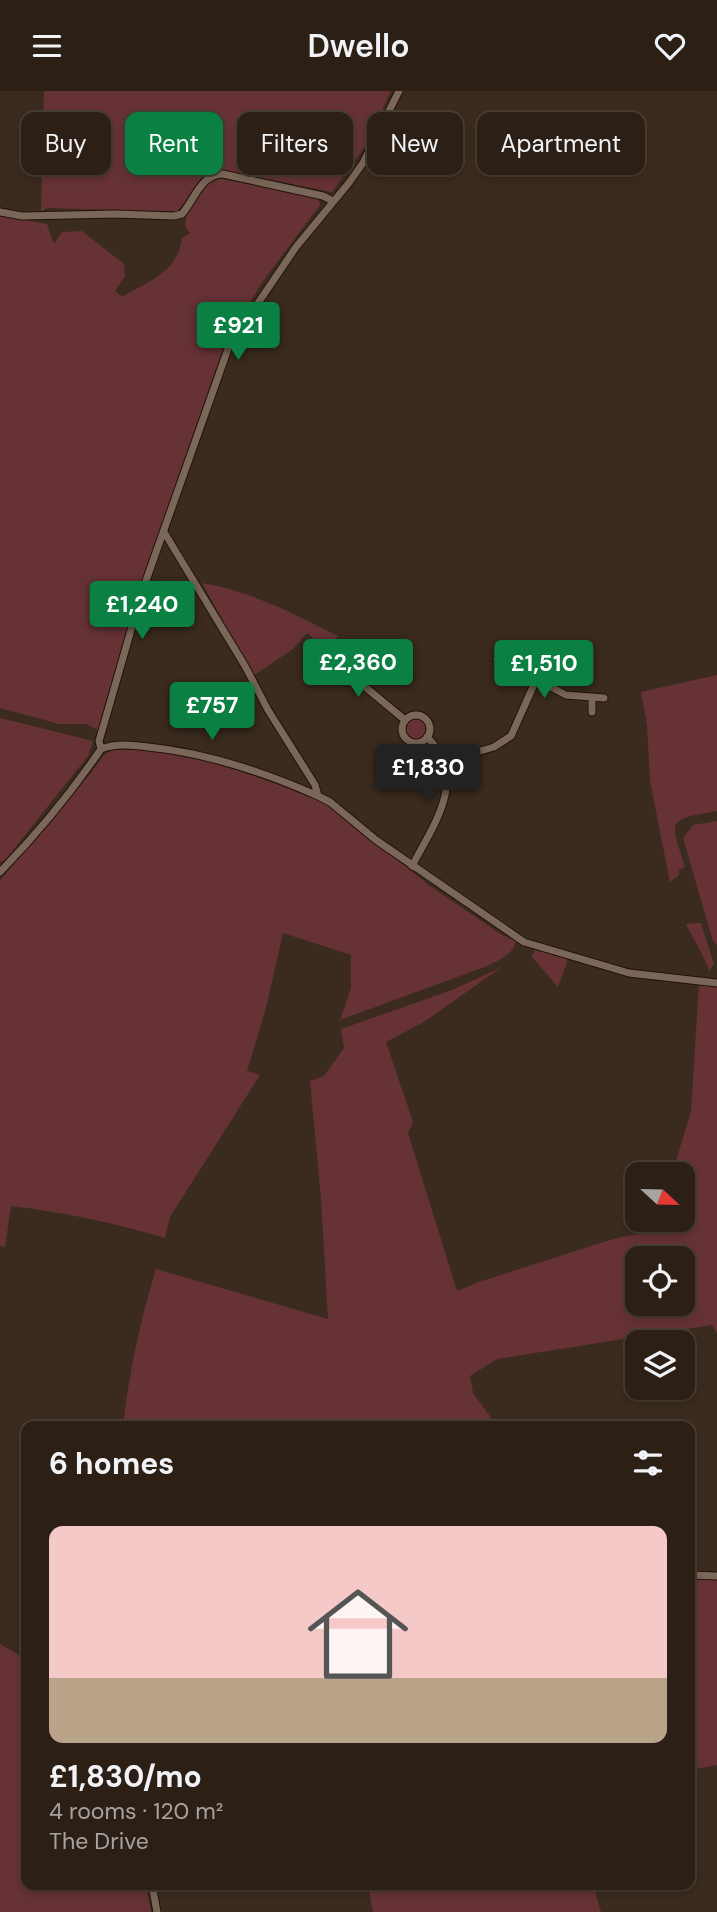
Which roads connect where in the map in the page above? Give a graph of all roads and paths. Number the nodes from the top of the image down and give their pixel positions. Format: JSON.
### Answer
{"nodes":[{"id":1,"x":398,"y":91,"type":"edge"},
{"id":2,"x":333,"y":201,"type":"junction"},
{"id":3,"x":0,"y":212,"type":"edge"},
{"id":4,"x":164,"y":532,"type":"junction"},
{"id":5,"x":329,"y":657,"type":"dead end"},
{"id":6,"x":497,"y":659,"type":"dead end"},
{"id":7,"x":536,"y":680,"type":"junction"},
{"id":8,"x":592,"y":698,"type":"junction"},
{"id":9,"x":604,"y":698,"type":"dead end"},
{"id":10,"x":592,"y":712,"type":"dead end"},
{"id":11,"x":405,"y":720,"type":"junction"},
{"id":12,"x":427,"y":737,"type":"junction"},
{"id":13,"x":101,"y":750,"type":"junction"},
{"id":14,"x":446,"y":761,"type":"junction"},
{"id":15,"x":318,"y":796,"type":"junction"},
{"id":16,"x":412,"y":866,"type":"junction"},
{"id":17,"x":0,"y":872,"type":"edge"},
{"id":18,"x":717,"y":983,"type":"edge"},
{"id":19,"x":695,"y":1575,"type":"edge"},
{"id":20,"x":717,"y":1576,"type":"edge"},
{"id":21,"x":153,"y":1890,"type":"edge"},
{"id":22,"x":157,"y":1912,"type":"edge"}],
"edges":[{"from":1,"to":2,"type":"street"},
{"from":2,"to":3,"type":"street"},
{"from":2,"to":4,"type":"street"},
{"from":4,"to":13,"type":"street"},
{"from":4,"to":15,"type":"street"},
{"from":5,"to":11,"type":"street"},
{"from":6,"to":7,"type":"street"},
{"from":7,"to":8,"type":"street"},
{"from":7,"to":14,"type":"street"},
{"from":8,"to":9,"type":"street"},
{"from":8,"to":10,"type":"street"},
{"from":11,"to":12,"type":"street"},
{"from":11,"to":12,"type":"street"},
{"from":12,"to":14,"type":"street"},
{"from":13,"to":15,"type":"street"},
{"from":13,"to":17,"type":"street"},
{"from":14,"to":16,"type":"street"},
{"from":15,"to":16,"type":"street"},
{"from":16,"to":18,"type":"street"},
{"from":19,"to":20,"type":"street"},
{"from":21,"to":22,"type":"street"}]}
